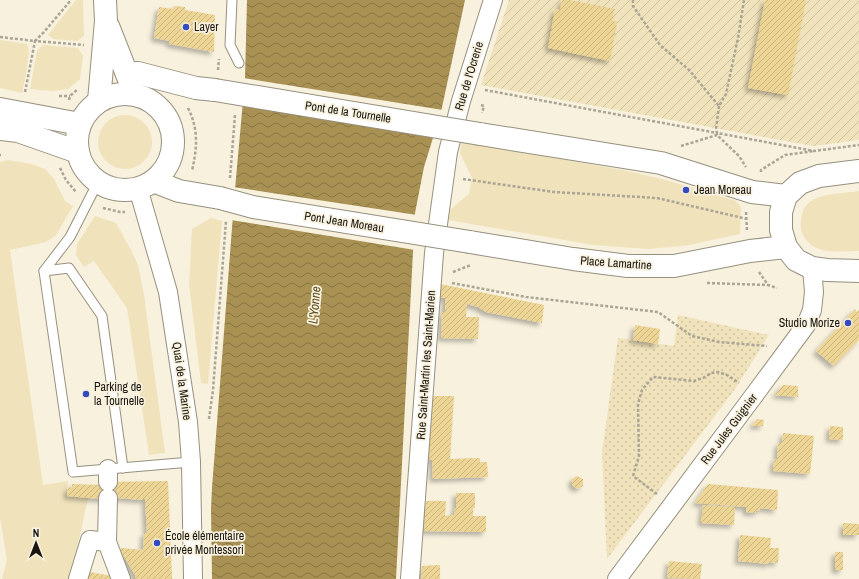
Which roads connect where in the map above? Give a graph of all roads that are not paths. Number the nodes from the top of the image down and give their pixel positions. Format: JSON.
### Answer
{"nodes":[{"id":1,"x":232,"y":0,"type":"edge"},
{"id":2,"x":493,"y":0,"type":"edge"},
{"id":3,"x":106,"y":11,"type":"edge"},
{"id":4,"x":239,"y":63,"type":"dead end"},
{"id":5,"x":127,"y":74,"type":"junction"},
{"id":6,"x":210,"y":83,"type":"junction"},
{"id":7,"x":135,"y":95,"type":"junction"},
{"id":8,"x":99,"y":101,"type":"junction"},
{"id":9,"x":159,"y":108,"type":"junction"},
{"id":10,"x":0,"y":109,"type":"edge"},
{"id":11,"x":80,"y":124,"type":"junction"},
{"id":12,"x":0,"y":129,"type":"edge"},
{"id":13,"x":78,"y":152,"type":"junction"},
{"id":14,"x":448,"y":152,"type":"joint"},
{"id":15,"x":859,"y":171,"type":"edge"},
{"id":16,"x":98,"y":182,"type":"junction"},
{"id":17,"x":146,"y":184,"type":"junction"},
{"id":18,"x":786,"y":196,"type":"junction"},
{"id":19,"x":470,"y":242,"type":"joint"},
{"id":20,"x":786,"y":247,"type":"junction"},
{"id":21,"x":812,"y":268,"type":"junction"},
{"id":22,"x":44,"y":271,"type":"junction"},
{"id":23,"x":859,"y":271,"type":"edge"},
{"id":24,"x":191,"y":462,"type":"junction"},
{"id":25,"x":111,"y":479,"type":"junction"},
{"id":26,"x":107,"y":542,"type":"junction"},
{"id":27,"x":78,"y":579,"type":"edge"},
{"id":28,"x":121,"y":579,"type":"edge"},
{"id":29,"x":193,"y":579,"type":"edge"},
{"id":30,"x":410,"y":579,"type":"edge"},
{"id":31,"x":617,"y":579,"type":"edge"}],
"edges":[{"from":1,"to":4,"type":"lane"},
{"from":2,"to":14,"type":"street","name":"Rue de l'Ocrerie"},
{"from":3,"to":5,"type":"main road"},
{"from":3,"to":8,"type":"main road"},
{"from":5,"to":6,"type":"main road","name":"Pont de la Tournelle"},
{"from":5,"to":7,"type":"main road"},
{"from":6,"to":9,"type":"main road"},
{"from":6,"to":18,"type":"main road","name":"Pont de la Tournelle","bridge":true},
{"from":7,"to":8,"type":"main road"},
{"from":7,"to":9,"type":"main road"},
{"from":8,"to":11,"type":"main road"},
{"from":9,"to":17,"type":"main road"},
{"from":10,"to":11,"type":"main road"},
{"from":11,"to":13,"type":"main road"},
{"from":12,"to":13,"type":"main road"},
{"from":13,"to":16,"type":"main road"},
{"from":14,"to":30,"type":"street","name":"Rue Saint-Martin les Saint-Marien"},
{"from":15,"to":18,"type":"main road"},
{"from":16,"to":17,"type":"main road"},
{"from":16,"to":22,"type":"lane"},
{"from":17,"to":19,"type":"main road","name":"Pont Jean Moreau","bridge":true},
{"from":17,"to":24,"type":"street","name":"Quai de la Marine"},
{"from":18,"to":20,"type":"main road"},
{"from":19,"to":20,"type":"main road","name":"Place Lamartine"},
{"from":20,"to":21,"type":"main road"},
{"from":21,"to":23,"type":"main road"},
{"from":21,"to":31,"type":"street","name":"Rue Jules Guignier"},
{"from":22,"to":25,"type":"lane"},
{"from":22,"to":25,"type":"lane"},
{"from":24,"to":25,"type":"lane"},
{"from":24,"to":29,"type":"street","name":"Quai de la Marine"},
{"from":25,"to":26,"type":"street"},
{"from":26,"to":27,"type":"street"},
{"from":26,"to":28,"type":"street"}]}
